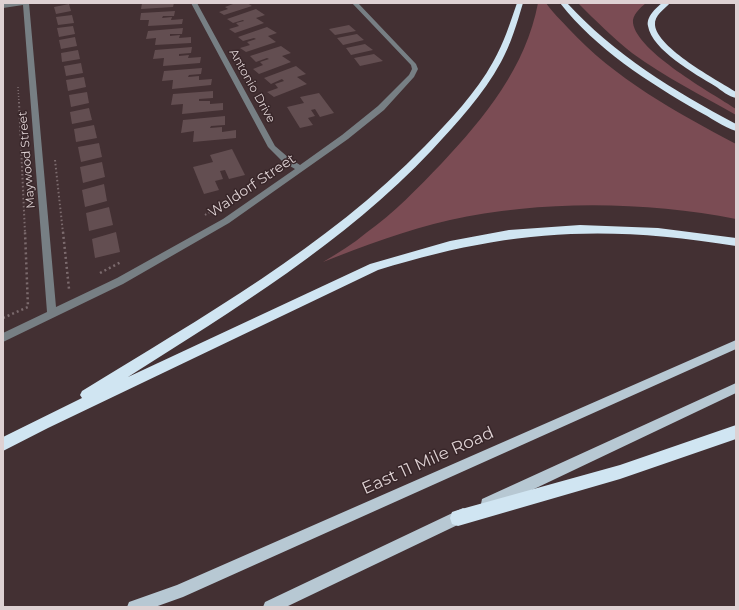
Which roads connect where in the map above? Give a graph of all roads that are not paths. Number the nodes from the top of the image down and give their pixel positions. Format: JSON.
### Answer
{"nodes":[{"id":1,"x":25,"y":3,"type":"edge"},
{"id":2,"x":194,"y":3,"type":"edge"},
{"id":3,"x":355,"y":3,"type":"edge"},
{"id":4,"x":520,"y":3,"type":"edge"},
{"id":5,"x":563,"y":3,"type":"edge"},
{"id":6,"x":667,"y":3,"type":"edge"},
{"id":7,"x":3,"y":6,"type":"edge"},
{"id":8,"x":736,"y":96,"type":"edge"},
{"id":9,"x":736,"y":128,"type":"edge"},
{"id":10,"x":301,"y":169,"type":"junction"},
{"id":11,"x":736,"y":242,"type":"edge"},
{"id":12,"x":52,"y":315,"type":"junction"},
{"id":13,"x":3,"y":338,"type":"edge"},
{"id":14,"x":736,"y":344,"type":"edge"},
{"id":15,"x":736,"y":388,"type":"edge"},
{"id":16,"x":43,"y":423,"type":"junction"},
{"id":17,"x":736,"y":432,"type":"edge"},
{"id":18,"x":3,"y":444,"type":"edge"},
{"id":19,"x":458,"y":518,"type":"junction"},
{"id":20,"x":134,"y":607,"type":"edge"},
{"id":21,"x":270,"y":607,"type":"edge"}],
"edges":[{"from":1,"to":7,"type":"street"},
{"from":1,"to":12,"type":"street","name":"Maywood Street"},
{"from":2,"to":10,"type":"street","name":"Antonio Drive"},
{"from":3,"to":10,"type":"street","name":"Waldorf Street"},
{"from":4,"to":16,"type":"highway"},
{"from":5,"to":9,"type":"highway"},
{"from":6,"to":8,"type":"highway"},
{"from":10,"to":12,"type":"street","name":"Waldorf Street"},
{"from":11,"to":16,"type":"highway"},
{"from":12,"to":13,"type":"street","name":"Waldorf Street"},
{"from":14,"to":20,"type":"main road","name":"East 11 Mile Road"},
{"from":15,"to":19,"type":"main road"},
{"from":16,"to":18,"type":"highway"},
{"from":17,"to":19,"type":"highway"},
{"from":19,"to":21,"type":"main road"}]}
